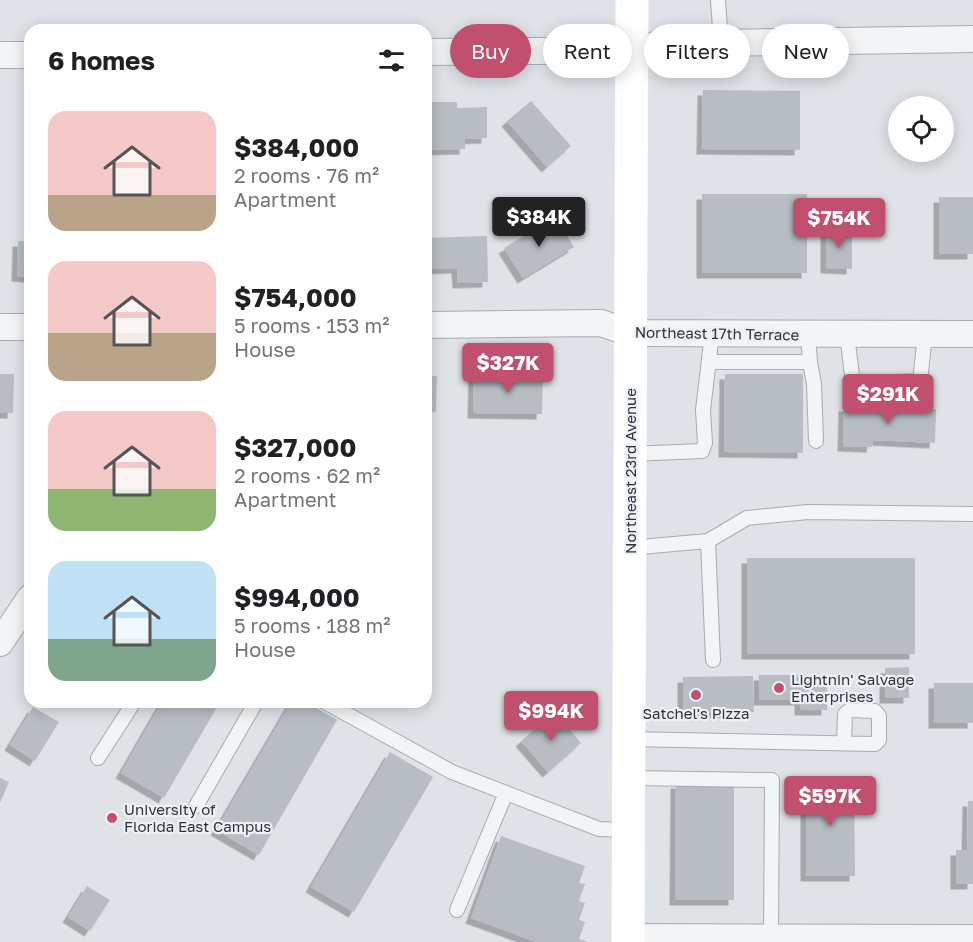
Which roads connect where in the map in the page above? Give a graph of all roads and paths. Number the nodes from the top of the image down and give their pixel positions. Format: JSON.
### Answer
{"nodes":[{"id":1,"x":632,"y":0,"type":"edge"},
{"id":2,"x":718,"y":0,"type":"edge"},
{"id":3,"x":632,"y":24,"type":"edge"},
{"id":4,"x":720,"y":24,"type":"edge"},
{"id":5,"x":973,"y":39,"type":"edge"},
{"id":6,"x":750,"y":43,"type":"edge"},
{"id":7,"x":644,"y":47,"type":"edge"},
{"id":8,"x":632,"y":50,"type":"edge"},
{"id":9,"x":543,"y":51,"type":"edge"},
{"id":10,"x":432,"y":52,"type":"edge"},
{"id":11,"x":24,"y":55,"type":"edge"},
{"id":12,"x":0,"y":56,"type":"edge"},
{"id":13,"x":632,"y":78,"type":"edge"},
{"id":14,"x":432,"y":326,"type":"edge"},
{"id":15,"x":0,"y":327,"type":"edge"},
{"id":16,"x":24,"y":327,"type":"edge"},
{"id":17,"x":630,"y":333,"type":"junction"},
{"id":18,"x":712,"y":334,"type":"junction"},
{"id":19,"x":808,"y":334,"type":"junction"},
{"id":20,"x":847,"y":334,"type":"junction"},
{"id":21,"x":973,"y":334,"type":"edge"},
{"id":22,"x":925,"y":335,"type":"junction"},
{"id":23,"x":709,"y":362,"type":"junction"},
{"id":24,"x":810,"y":362,"type":"junction"},
{"id":25,"x":816,"y":441,"type":"dead end"},
{"id":26,"x":630,"y":454,"type":"junction"},
{"id":27,"x":973,"y":514,"type":"edge"},
{"id":28,"x":708,"y":541,"type":"junction"},
{"id":29,"x":629,"y":548,"type":"junction"},
{"id":30,"x":24,"y":607,"type":"edge"},
{"id":31,"x":0,"y":643,"type":"edge"},
{"id":32,"x":713,"y":660,"type":"dead end"},
{"id":33,"x":130,"y":708,"type":"edge"},
{"id":34,"x":252,"y":708,"type":"edge"},
{"id":35,"x":336,"y":708,"type":"edge"},
{"id":36,"x":629,"y":739,"type":"junction"},
{"id":37,"x":844,"y":743,"type":"dead end"},
{"id":38,"x":98,"y":758,"type":"dead end"},
{"id":39,"x":628,"y":778,"type":"junction"},
{"id":40,"x":506,"y":793,"type":"junction"},
{"id":41,"x":195,"y":806,"type":"dead end"},
{"id":42,"x":628,"y":830,"type":"junction"},
{"id":43,"x":457,"y":910,"type":"dead end"},
{"id":44,"x":771,"y":938,"type":"junction"},
{"id":45,"x":628,"y":940,"type":"edge"},
{"id":46,"x":973,"y":940,"type":"edge"}],
"edges":[{"from":1,"to":3,"type":"main road","name":"Northeast 23rd Avenue"},
{"from":2,"to":4,"type":"lane"},
{"from":5,"to":6,"type":"street"},
{"from":7,"to":8,"type":"street"},
{"from":9,"to":10,"type":"street"},
{"from":11,"to":12,"type":"street"},
{"from":13,"to":17,"type":"main road","name":"Northeast 23rd Avenue"},
{"from":14,"to":17,"type":"street","name":"Northeast 17th Terrace"},
{"from":15,"to":16,"type":"street"},
{"from":17,"to":18,"type":"street","name":"Northeast 17th Terrace"},
{"from":17,"to":26,"type":"main road","name":"Northeast 23rd Avenue"},
{"from":18,"to":19,"type":"street","name":"Northeast 17th Terrace"},
{"from":18,"to":23,"type":"lane"},
{"from":19,"to":20,"type":"street","name":"Northeast 17th Terrace"},
{"from":19,"to":24,"type":"lane"},
{"from":20,"to":22,"type":"street","name":"Northeast 17th Terrace"},
{"from":20,"to":22,"type":"lane"},
{"from":21,"to":22,"type":"street","name":"Northeast 17th Terrace"},
{"from":23,"to":24,"type":"lane"},
{"from":23,"to":26,"type":"lane"},
{"from":24,"to":25,"type":"lane"},
{"from":26,"to":29,"type":"main road","name":"Northeast 23rd Avenue"},
{"from":27,"to":28,"type":"lane"},
{"from":28,"to":29,"type":"lane"},
{"from":28,"to":32,"type":"lane"},
{"from":29,"to":36,"type":"main road","name":"Northeast 23rd Avenue"},
{"from":30,"to":31,"type":"street"},
{"from":33,"to":38,"type":"lane"},
{"from":34,"to":41,"type":"lane"},
{"from":35,"to":40,"type":"lane"},
{"from":36,"to":37,"type":"lane"},
{"from":36,"to":39,"type":"main road","name":"Northeast 23rd Avenue"},
{"from":39,"to":42,"type":"main road","name":"Northeast 23rd Avenue"},
{"from":39,"to":44,"type":"lane"},
{"from":40,"to":42,"type":"lane"},
{"from":40,"to":43,"type":"lane"},
{"from":42,"to":45,"type":"main road","name":"Northeast 23rd Avenue"},
{"from":44,"to":45,"type":"street"},
{"from":44,"to":46,"type":"street"}]}
